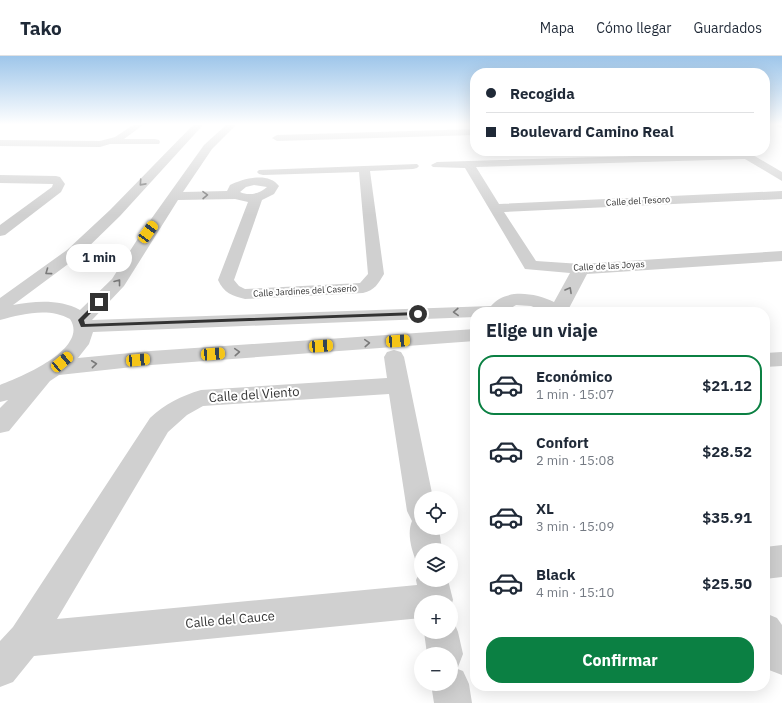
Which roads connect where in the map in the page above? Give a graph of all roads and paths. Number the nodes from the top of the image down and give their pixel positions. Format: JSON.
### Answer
{"nodes":[{"id":1,"x":170,"y":155,"type":"edge"},
{"id":2,"x":202,"y":155,"type":"edge"},
{"id":3,"x":668,"y":156,"type":"edge"},
{"id":4,"x":748,"y":156,"type":"edge"},
{"id":5,"x":268,"y":159,"type":"dead end"},
{"id":6,"x":468,"y":164,"type":"junction"},
{"id":7,"x":437,"y":165,"type":"dead end"},
{"id":8,"x":413,"y":166,"type":"dead end"},
{"id":9,"x":364,"y":169,"type":"junction"},
{"id":10,"x":262,"y":177,"type":"junction"},
{"id":11,"x":782,"y":177,"type":"edge"},
{"id":12,"x":0,"y":179,"type":"edge"},
{"id":13,"x":238,"y":189,"type":"junction"},
{"id":14,"x":178,"y":190,"type":"junction"},
{"id":15,"x":782,"y":195,"type":"edge"},
{"id":16,"x":257,"y":196,"type":"junction"},
{"id":17,"x":494,"y":208,"type":"junction"},
{"id":18,"x":2,"y":230,"type":"edge"},
{"id":19,"x":782,"y":256,"type":"edge"},
{"id":20,"x":581,"y":269,"type":"junction"},
{"id":21,"x":529,"y":283,"type":"junction"},
{"id":22,"x":0,"y":306,"type":"edge"},
{"id":23,"x":500,"y":307,"type":"edge"},
{"id":24,"x":550,"y":307,"type":"edge"},
{"id":25,"x":561,"y":307,"type":"edge"},
{"id":26,"x":470,"y":312,"type":"edge"},
{"id":27,"x":0,"y":314,"type":"edge"},
{"id":28,"x":82,"y":323,"type":"junction"},
{"id":29,"x":470,"y":335,"type":"edge"},
{"id":30,"x":782,"y":359,"type":"edge"},
{"id":31,"x":770,"y":360,"type":"edge"},
{"id":32,"x":50,"y":370,"type":"junction"},
{"id":33,"x":0,"y":394,"type":"edge"},
{"id":34,"x":0,"y":424,"type":"edge"},
{"id":35,"x":418,"y":491,"type":"edge"},
{"id":36,"x":782,"y":561,"type":"edge"},
{"id":37,"x":770,"y":562,"type":"edge"},
{"id":38,"x":414,"y":605,"type":"edge"},
{"id":39,"x":770,"y":638,"type":"edge"},
{"id":40,"x":25,"y":639,"type":"junction"},
{"id":41,"x":782,"y":658,"type":"edge"},
{"id":42,"x":0,"y":669,"type":"edge"},
{"id":43,"x":451,"y":691,"type":"edge"},
{"id":44,"x":453,"y":703,"type":"edge"}],
"edges":[{"from":1,"to":22,"type":"street","one_way":true},
{"from":2,"to":14,"type":"street"},
{"from":3,"to":6,"type":"street"},
{"from":4,"to":11,"type":"street"},
{"from":5,"to":10,"type":"street"},
{"from":6,"to":7,"type":"street"},
{"from":6,"to":17,"type":"street"},
{"from":8,"to":9,"type":"street"},
{"from":9,"to":10,"type":"street"},
{"from":9,"to":16,"type":"street","name":"Calle Jardines del Caserío"},
{"from":10,"to":13,"type":"street"},
{"from":10,"to":16,"type":"street"},
{"from":12,"to":18,"type":"street"},
{"from":13,"to":14,"type":"street"},
{"from":13,"to":16,"type":"street"},
{"from":28,"to":14,"type":"street","one_way":true},
{"from":15,"to":17,"type":"street","name":"Calle del Tesoro"},
{"from":17,"to":21,"type":"street"},
{"from":19,"to":20,"type":"street","name":"Calle de las Joyas"},
{"from":20,"to":21,"type":"street","name":"Calle de las Joyas"},
{"from":25,"to":20,"type":"street","one_way":true},
{"from":21,"to":23,"type":"street"},
{"from":21,"to":24,"type":"street"},
{"from":26,"to":28,"type":"street","one_way":true},
{"from":27,"to":28,"type":"street"},
{"from":28,"to":32,"type":"street"},
{"from":32,"to":29,"type":"street","one_way":true},
{"from":30,"to":31,"type":"street"},
{"from":32,"to":33,"type":"street"},
{"from":32,"to":34,"type":"street"},
{"from":35,"to":40,"type":"street","name":"Calle del Viento"},
{"from":36,"to":37,"type":"street"},
{"from":38,"to":40,"type":"street","name":"Calle del Cauce"},
{"from":39,"to":41,"type":"street"},
{"from":40,"to":42,"type":"street","name":"Calle del Viento"},
{"from":43,"to":44,"type":"street"}]}
